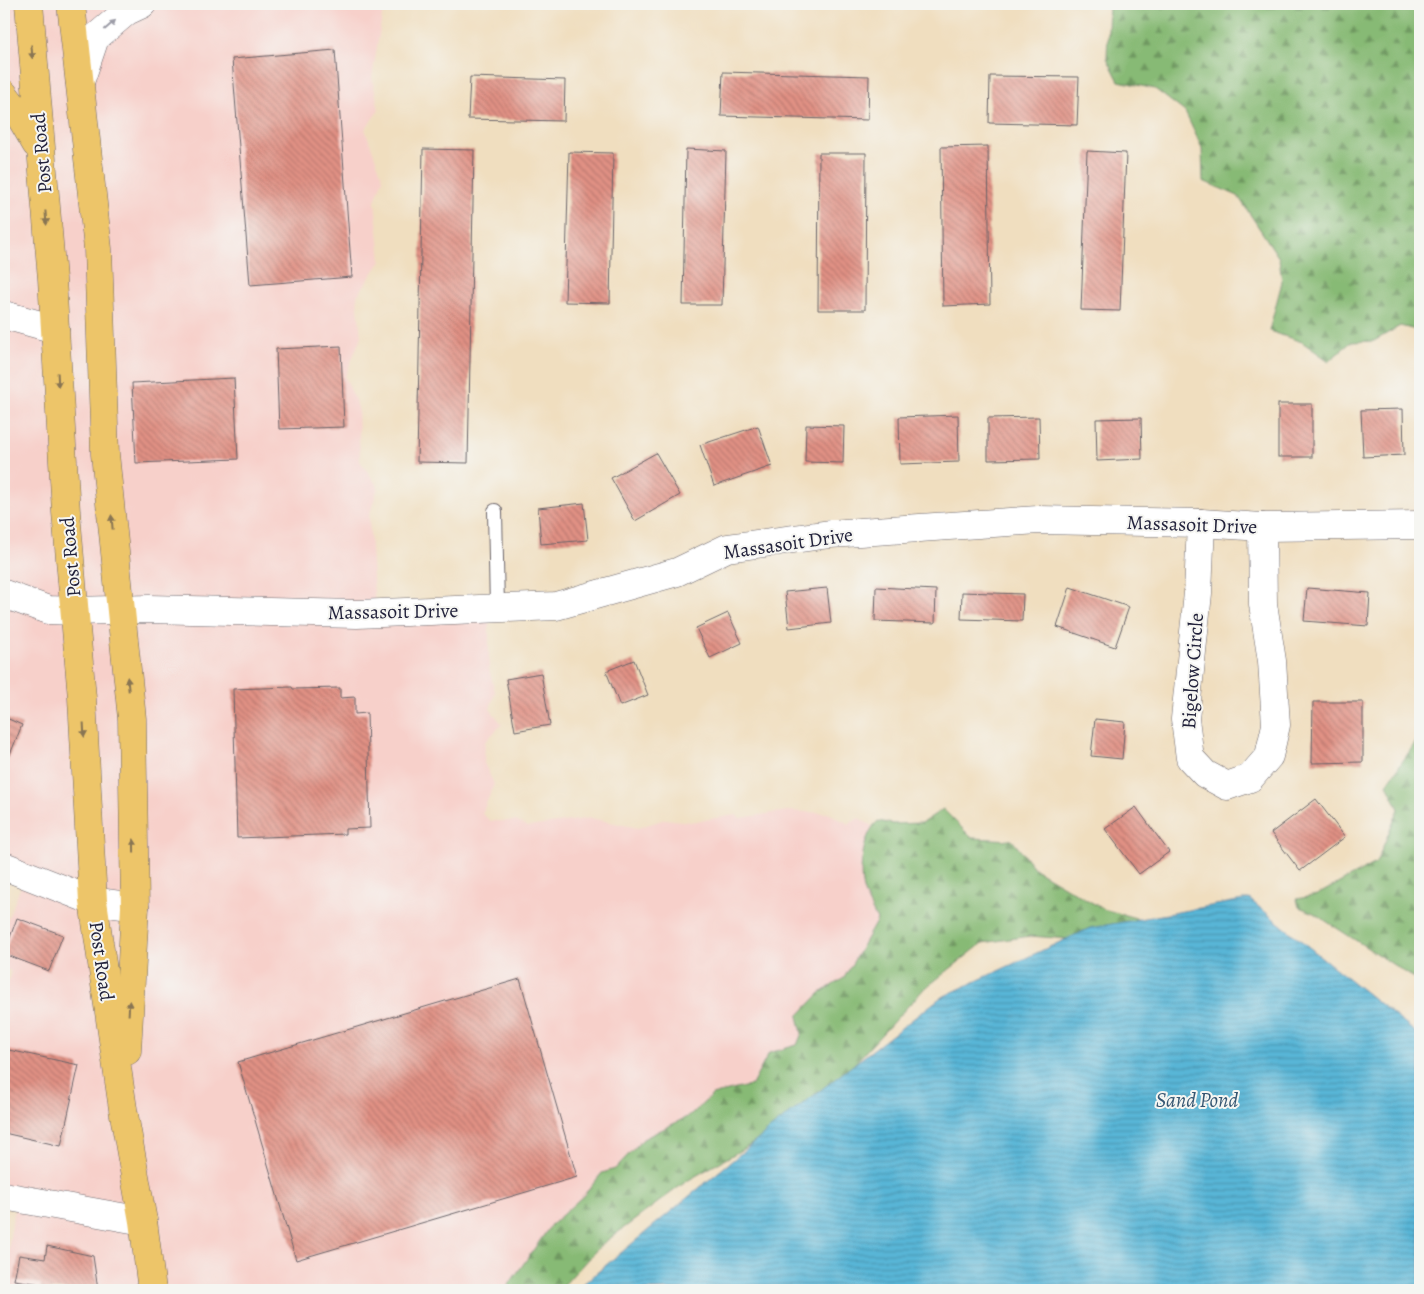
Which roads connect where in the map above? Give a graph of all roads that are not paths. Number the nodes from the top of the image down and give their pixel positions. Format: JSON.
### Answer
{"nodes":[{"id":1,"x":28,"y":4,"type":"edge"},
{"id":2,"x":71,"y":4,"type":"edge"},
{"id":3,"x":142,"y":4,"type":"edge"},
{"id":4,"x":80,"y":82,"type":"junction"},
{"id":5,"x":4,"y":94,"type":"edge"},
{"id":6,"x":40,"y":152,"type":"junction"},
{"id":7,"x":4,"y":315,"type":"edge"},
{"id":8,"x":55,"y":329,"type":"junction"},
{"id":9,"x":495,"y":511,"type":"dead end"},
{"id":10,"x":1202,"y":524,"type":"junction"},
{"id":11,"x":1420,"y":526,"type":"edge"},
{"id":12,"x":1262,"y":527,"type":"junction"},
{"id":13,"x":4,"y":594,"type":"edge"},
{"id":14,"x":497,"y":608,"type":"junction"},
{"id":15,"x":75,"y":611,"type":"junction"},
{"id":16,"x":120,"y":611,"type":"junction"},
{"id":17,"x":4,"y":866,"type":"edge"},
{"id":18,"x":93,"y":901,"type":"junction"},
{"id":19,"x":135,"y":907,"type":"junction"},
{"id":20,"x":123,"y":1109,"type":"junction"},
{"id":21,"x":4,"y":1196,"type":"edge"},
{"id":22,"x":143,"y":1221,"type":"junction"},
{"id":23,"x":152,"y":1290,"type":"edge"}],
"edges":[{"from":1,"to":6,"type":"main road","name":"Post Road","one_way":true},
{"from":2,"to":4,"type":"main road","name":"Post Road"},
{"from":4,"to":3,"type":"street","one_way":true},
{"from":16,"to":4,"type":"main road","name":"Post Road","one_way":true},
{"from":5,"to":6,"type":"main road"},
{"from":6,"to":8,"type":"main road","name":"Post Road","one_way":true},
{"from":7,"to":8,"type":"street"},
{"from":8,"to":15,"type":"main road","name":"Post Road","one_way":true},
{"from":9,"to":14,"type":"lane"},
{"from":10,"to":12,"type":"street","name":"Massasoit Drive"},
{"from":10,"to":12,"type":"street","name":"Bigelow Circle"},
{"from":10,"to":14,"type":"street","name":"Massasoit Drive"},
{"from":11,"to":12,"type":"street","name":"Massasoit Drive"},
{"from":13,"to":15,"type":"street","name":"Massasoit Drive"},
{"from":14,"to":16,"type":"street","name":"Massasoit Drive"},
{"from":15,"to":16,"type":"street","name":"Massasoit Drive"},
{"from":15,"to":18,"type":"main road","name":"Post Road","one_way":true},
{"from":19,"to":16,"type":"main road","name":"Post Road","one_way":true},
{"from":17,"to":18,"type":"street"},
{"from":18,"to":19,"type":"street"},
{"from":18,"to":20,"type":"main road","name":"Post Road"},
{"from":20,"to":19,"type":"main road","name":"Post Road","one_way":true},
{"from":20,"to":22,"type":"main road","name":"Post Road"},
{"from":21,"to":22,"type":"street"},
{"from":22,"to":23,"type":"main road","name":"Post Road"}]}
